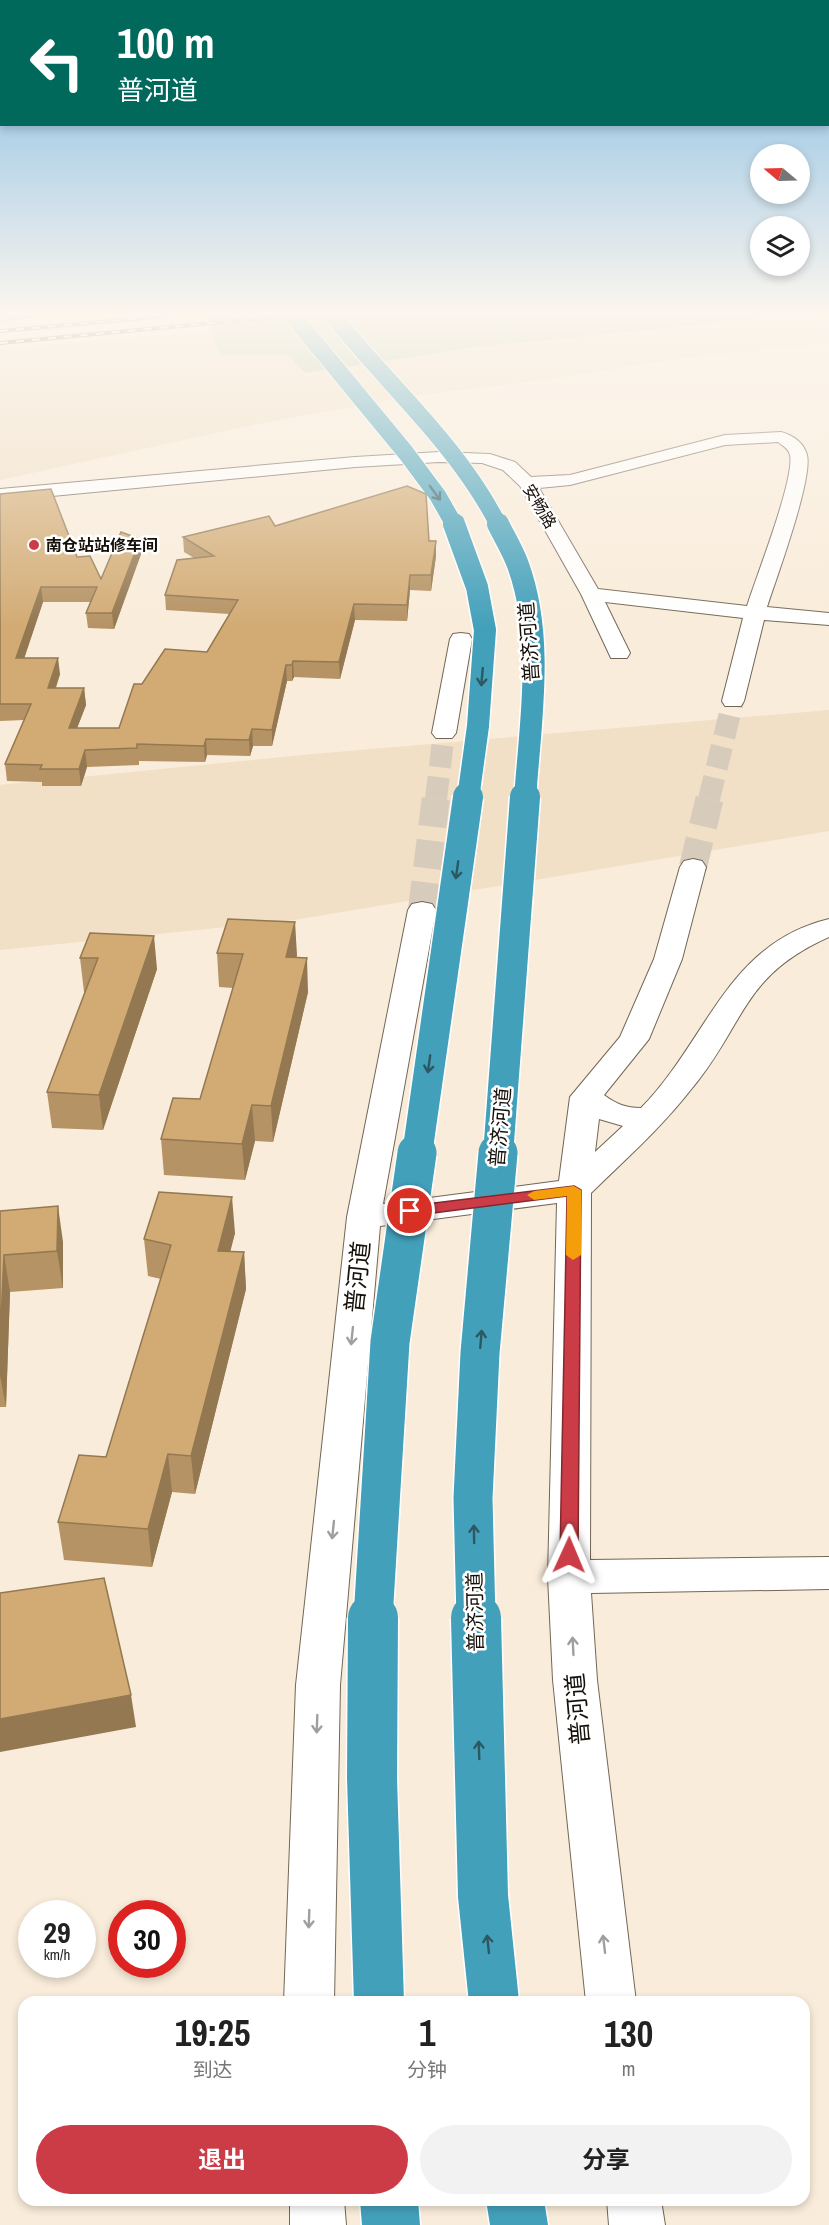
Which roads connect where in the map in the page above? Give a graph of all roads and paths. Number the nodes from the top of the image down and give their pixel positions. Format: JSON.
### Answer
{"nodes":[{"id":1,"x":378,"y":420,"type":"edge"},
{"id":2,"x":423,"y":420,"type":"edge"},
{"id":3,"x":527,"y":483,"type":"junction"},
{"id":4,"x":0,"y":495,"type":"edge"},
{"id":5,"x":591,"y":594,"type":"junction"},
{"id":6,"x":755,"y":613,"type":"junction"},
{"id":7,"x":829,"y":620,"type":"edge"},
{"id":8,"x":461,"y":639,"type":"dead end"},
{"id":9,"x":619,"y":653,"type":"dead end"},
{"id":10,"x":733,"y":701,"type":"tunnel mouth"},
{"id":11,"x":444,"y":733,"type":"tunnel mouth"},
{"id":12,"x":693,"y":867,"type":"tunnel mouth"},
{"id":13,"x":422,"y":910,"type":"tunnel mouth"},
{"id":14,"x":829,"y":927,"type":"edge"},
{"id":15,"x":586,"y":1097,"type":"junction"},
{"id":16,"x":650,"y":1118,"type":"junction"},
{"id":17,"x":574,"y":1190,"type":"junction"},
{"id":18,"x":364,"y":1217,"type":"junction"},
{"id":19,"x":829,"y":1573,"type":"edge"},
{"id":20,"x":569,"y":1577,"type":"junction"},
{"id":21,"x":309,"y":1996,"type":"edge"},
{"id":22,"x":379,"y":1996,"type":"edge"},
{"id":23,"x":493,"y":1996,"type":"edge"},
{"id":24,"x":610,"y":1996,"type":"edge"},
{"id":25,"x":317,"y":2206,"type":"edge"},
{"id":26,"x":389,"y":2206,"type":"edge"},
{"id":27,"x":516,"y":2206,"type":"edge"},
{"id":28,"x":635,"y":2206,"type":"edge"},
{"id":29,"x":318,"y":2225,"type":"edge"},
{"id":30,"x":391,"y":2225,"type":"edge"},
{"id":31,"x":519,"y":2225,"type":"edge"},
{"id":32,"x":637,"y":2225,"type":"edge"}],
"edges":[{"from":1,"to":22,"type":"highway","one_way":true,"bridge":true},
{"from":23,"to":2,"type":"highway","name":"普济河道","one_way":true,"bridge":true},
{"from":3,"to":4,"type":"street","name":"安畅路"},
{"from":3,"to":5,"type":"street","name":"安畅路"},
{"from":3,"to":6,"type":"street"},
{"from":5,"to":6,"type":"street"},
{"from":5,"to":9,"type":"street","name":"安畅路"},
{"from":6,"to":7,"type":"street"},
{"from":6,"to":10,"type":"street"},
{"from":8,"to":11,"type":"street"},
{"from":12,"to":15,"type":"street"},
{"from":13,"to":18,"type":"street"},
{"from":14,"to":16,"type":"street"},
{"from":15,"to":16,"type":"street"},
{"from":15,"to":17,"type":"street"},
{"from":16,"to":17,"type":"street"},
{"from":17,"to":18,"type":"street","name":"普河道"},
{"from":17,"to":20,"type":"street","name":"普河道"},
{"from":18,"to":21,"type":"street","name":"普河道","one_way":true},
{"from":19,"to":20,"type":"street"},
{"from":24,"to":20,"type":"street","name":"普河道","one_way":true},
{"from":25,"to":29,"type":"street"},
{"from":26,"to":30,"type":"highway"},
{"from":27,"to":31,"type":"highway"},
{"from":28,"to":32,"type":"street"}]}
